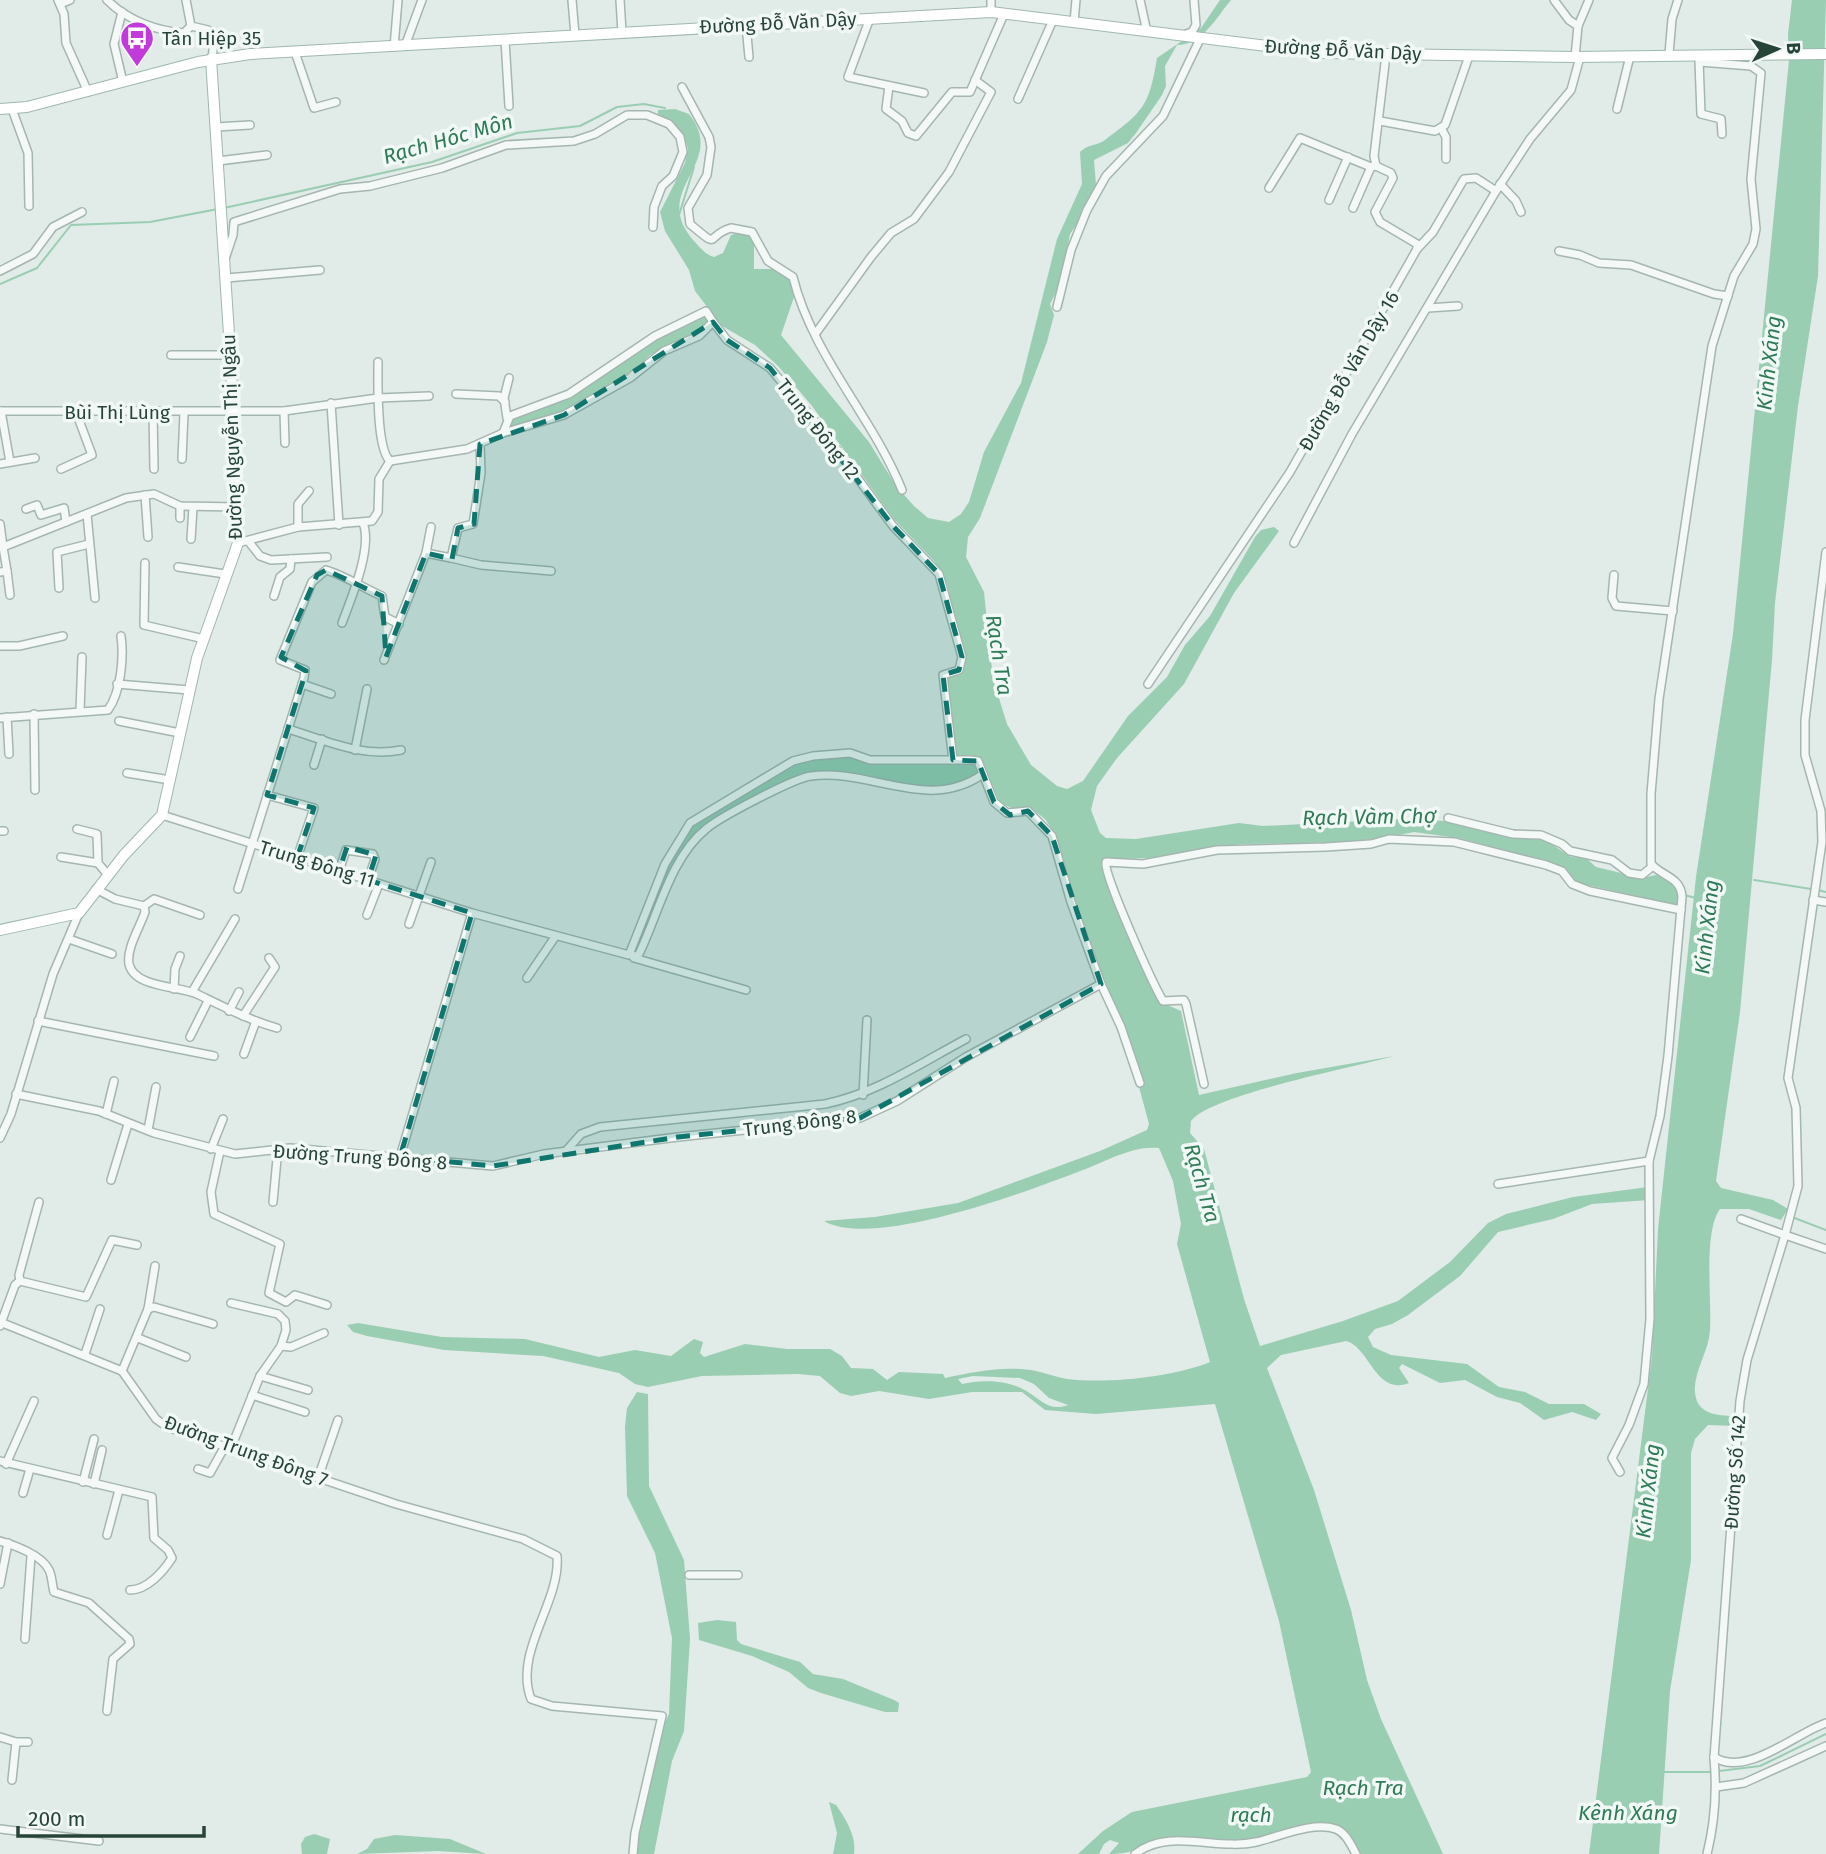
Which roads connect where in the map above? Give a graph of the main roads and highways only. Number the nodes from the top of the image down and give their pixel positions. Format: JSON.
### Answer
{"nodes":[{"id":1,"x":1826,"y":54,"type":"edge"},
{"id":2,"x":211,"y":59,"type":"junction"},
{"id":3,"x":0,"y":109,"type":"edge"},
{"id":4,"x":0,"y":930,"type":"edge"}],
"edges":[{"from":1,"to":2,"type":"main road","name":"Đường Đỗ Văn Dậy"},
{"from":2,"to":3,"type":"main road","name":"Đường Đỗ Văn Dậy"},
{"from":2,"to":4,"type":"main road","name":"Đường Nguyễn Thị Ngâu"}]}
